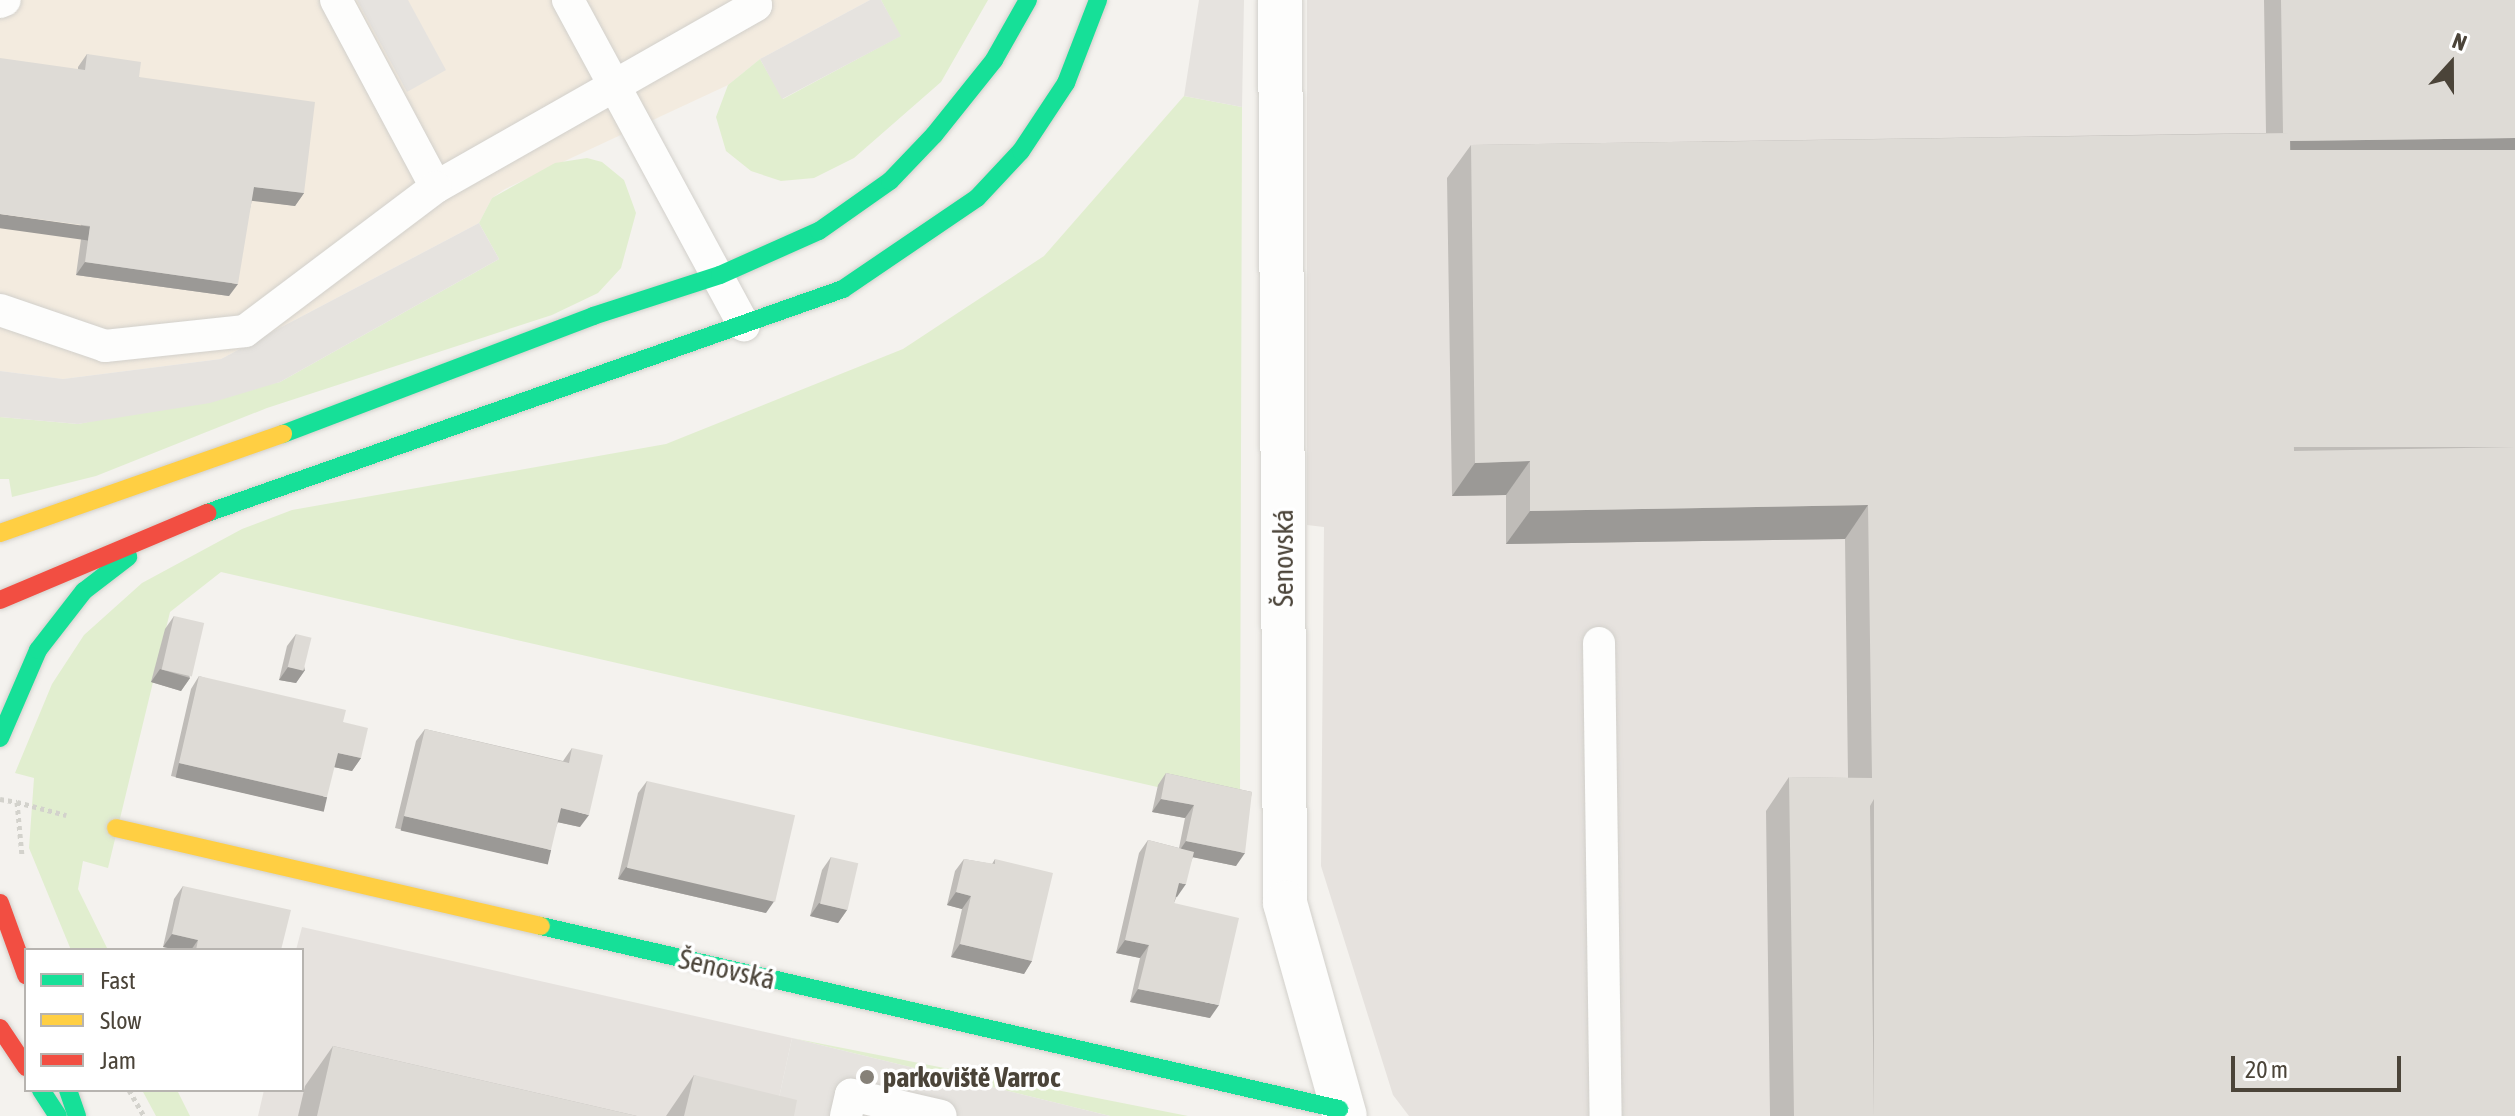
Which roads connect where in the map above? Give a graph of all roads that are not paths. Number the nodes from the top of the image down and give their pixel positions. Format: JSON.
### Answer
{"nodes":[{"id":1,"x":336,"y":0,"type":"edge"},
{"id":2,"x":568,"y":0,"type":"edge"},
{"id":3,"x":1028,"y":0,"type":"edge"},
{"id":4,"x":1098,"y":0,"type":"edge"},
{"id":5,"x":1280,"y":0,"type":"edge"},
{"id":6,"x":758,"y":2,"type":"edge"},
{"id":7,"x":614,"y":85,"type":"junction"},
{"id":8,"x":436,"y":187,"type":"junction"},
{"id":9,"x":720,"y":275,"type":"junction"},
{"id":10,"x":0,"y":310,"type":"edge"},
{"id":11,"x":744,"y":325,"type":"junction"},
{"id":12,"x":111,"y":499,"type":"junction"},
{"id":13,"x":0,"y":516,"type":"edge"},
{"id":14,"x":188,"y":520,"type":"junction"},
{"id":15,"x":0,"y":533,"type":"edge"},
{"id":16,"x":0,"y":600,"type":"edge"},
{"id":17,"x":1599,"y":643,"type":"dead end"},
{"id":18,"x":0,"y":738,"type":"edge"},
{"id":19,"x":116,"y":828,"type":"dead end"},
{"id":20,"x":0,"y":903,"type":"edge"},
{"id":21,"x":24,"y":969,"type":"edge"},
{"id":22,"x":0,"y":1028,"type":"edge"},
{"id":23,"x":24,"y":1064,"type":"edge"},
{"id":24,"x":42,"y":1092,"type":"edge"},
{"id":25,"x":69,"y":1092,"type":"edge"},
{"id":26,"x":1342,"y":1112,"type":"edge"},
{"id":27,"x":58,"y":1116,"type":"edge"},
{"id":28,"x":77,"y":1116,"type":"edge"},
{"id":29,"x":846,"y":1116,"type":"edge"},
{"id":30,"x":941,"y":1116,"type":"edge"},
{"id":31,"x":1606,"y":1116,"type":"edge"}],
"edges":[{"from":1,"to":8,"type":"lane"},
{"from":2,"to":7,"type":"lane"},
{"from":3,"to":9,"type":"main road"},
{"from":4,"to":11,"type":"main road"},
{"from":5,"to":26,"type":"street","name":"Šenovská"},
{"from":6,"to":7,"type":"lane"},
{"from":7,"to":8,"type":"lane"},
{"from":7,"to":9,"type":"lane"},
{"from":8,"to":10,"type":"lane"},
{"from":9,"to":11,"type":"lane"},
{"from":9,"to":12,"type":"main road"},
{"from":11,"to":14,"type":"main road"},
{"from":12,"to":13,"type":"main road"},
{"from":12,"to":15,"type":"main road"},
{"from":14,"to":16,"type":"main road"},
{"from":14,"to":18,"type":"main road"},
{"from":17,"to":31,"type":"lane"},
{"from":19,"to":26,"type":"main road","name":"Šenovská"},
{"from":20,"to":21,"type":"main road"},
{"from":22,"to":23,"type":"main road"},
{"from":24,"to":27,"type":"main road"},
{"from":25,"to":28,"type":"main road"},
{"from":29,"to":30,"type":"lane"}]}
